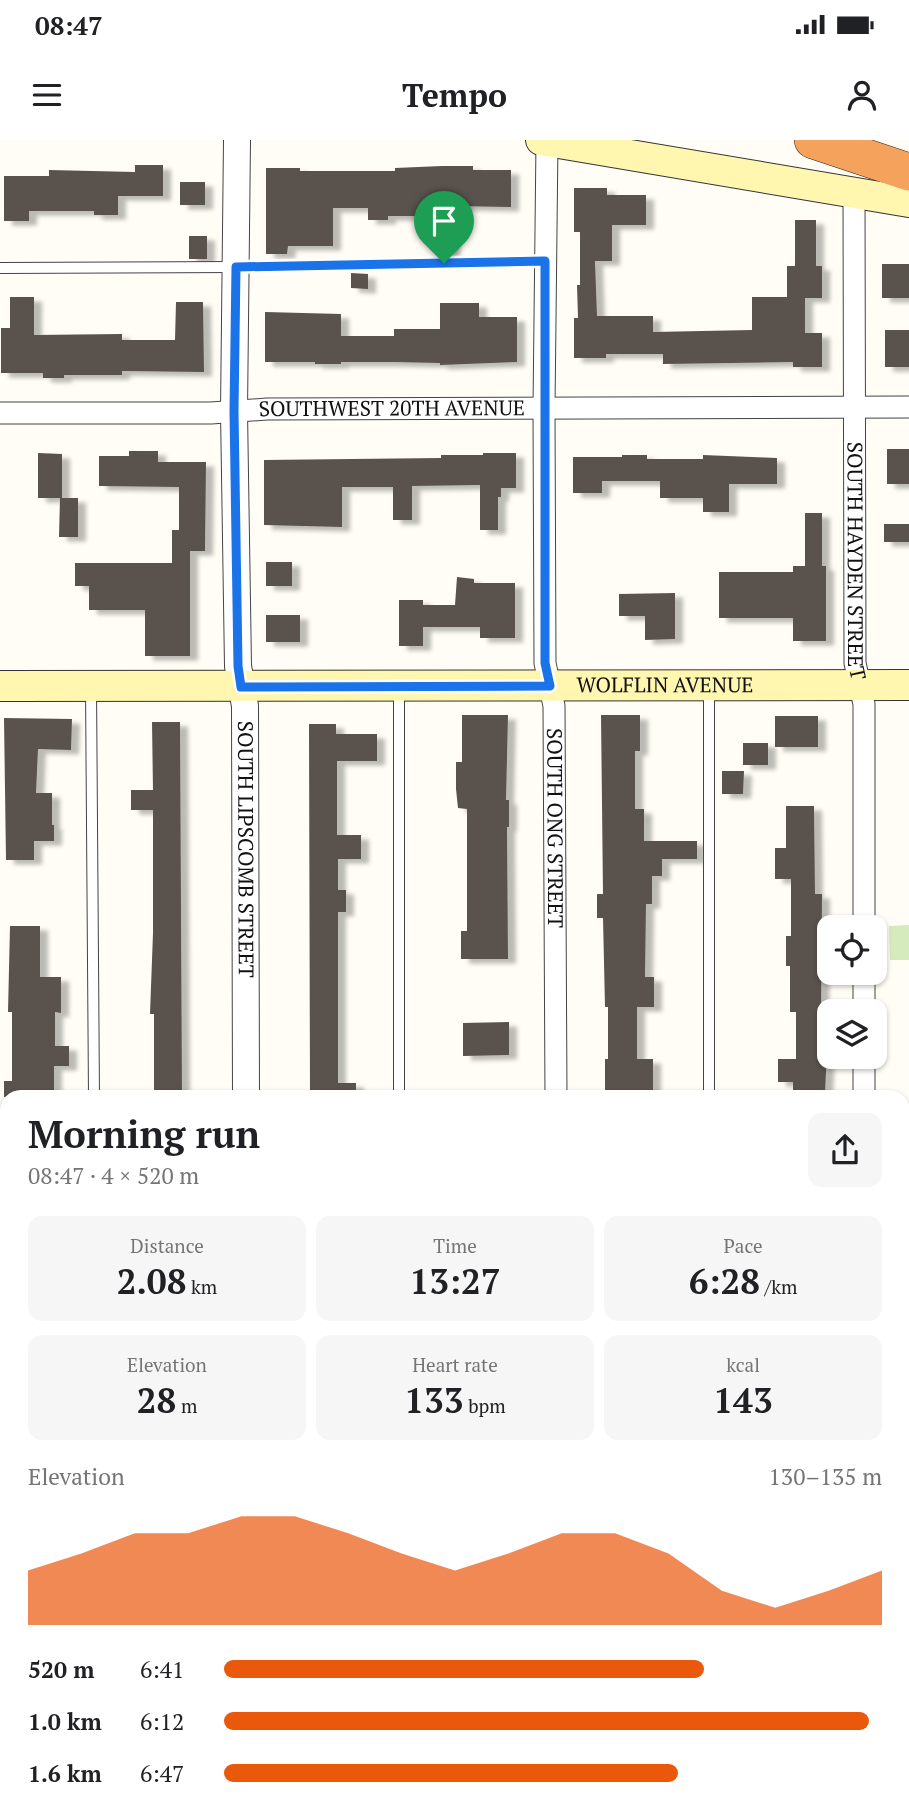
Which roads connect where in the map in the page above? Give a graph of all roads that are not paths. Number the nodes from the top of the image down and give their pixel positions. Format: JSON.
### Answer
{"nodes":[{"id":1,"x":237,"y":140,"type":"edge"},
{"id":2,"x":541,"y":140,"type":"edge"},
{"id":3,"x":813,"y":140,"type":"edge"},
{"id":4,"x":547,"y":141,"type":"edge"},
{"id":5,"x":909,"y":172,"type":"edge"},
{"id":6,"x":854,"y":193,"type":"junction"},
{"id":7,"x":909,"y":202,"type":"edge"},
{"id":8,"x":545,"y":261,"type":"junction"},
{"id":9,"x":236,"y":267,"type":"junction"},
{"id":10,"x":0,"y":268,"type":"edge"},
{"id":11,"x":855,"y":407,"type":"junction"},
{"id":12,"x":909,"y":407,"type":"edge"},
{"id":13,"x":544,"y":408,"type":"junction"},
{"id":14,"x":234,"y":411,"type":"junction"},
{"id":15,"x":0,"y":414,"type":"edge"},
{"id":16,"x":709,"y":685,"type":"junction"},
{"id":17,"x":860,"y":685,"type":"junction"},
{"id":18,"x":909,"y":685,"type":"edge"},
{"id":19,"x":0,"y":686,"type":"edge"},
{"id":20,"x":91,"y":686,"type":"junction"},
{"id":21,"x":550,"y":686,"type":"junction"},
{"id":22,"x":241,"y":687,"type":"junction"},
{"id":23,"x":399,"y":687,"type":"junction"},
{"id":24,"x":864,"y":915,"type":"edge"},
{"id":25,"x":864,"y":1069,"type":"edge"},
{"id":26,"x":94,"y":1090,"type":"edge"},
{"id":27,"x":246,"y":1090,"type":"edge"},
{"id":28,"x":399,"y":1090,"type":"edge"},
{"id":29,"x":556,"y":1090,"type":"edge"},
{"id":30,"x":709,"y":1090,"type":"edge"},
{"id":31,"x":864,"y":1090,"type":"edge"}],
"edges":[{"from":1,"to":9,"type":"street","name":"SOUTH LIPSCOMB STREET"},
{"from":2,"to":4,"type":"main road"},
{"from":3,"to":5,"type":"highway"},
{"from":4,"to":6,"type":"main road"},
{"from":4,"to":8,"type":"street","name":"SOUTH ONG STREET"},
{"from":6,"to":7,"type":"main road"},
{"from":6,"to":11,"type":"street","name":"SOUTH HAYDEN STREET"},
{"from":8,"to":9,"type":"lane"},
{"from":8,"to":13,"type":"street","name":"SOUTH ONG STREET"},
{"from":9,"to":10,"type":"lane"},
{"from":9,"to":14,"type":"street","name":"SOUTH LIPSCOMB STREET"},
{"from":11,"to":12,"type":"street","name":"SOUTHWEST 20TH AVENUE"},
{"from":11,"to":13,"type":"street","name":"SOUTHWEST 20TH AVENUE"},
{"from":11,"to":17,"type":"street","name":"SOUTH HAYDEN STREET"},
{"from":13,"to":14,"type":"street","name":"SOUTHWEST 20TH AVENUE"},
{"from":13,"to":21,"type":"street","name":"SOUTH ONG STREET"},
{"from":14,"to":15,"type":"street","name":"SOUTHWEST 20TH AVENUE"},
{"from":14,"to":22,"type":"street","name":"SOUTH LIPSCOMB STREET"},
{"from":16,"to":17,"type":"main road","name":"WOLFLIN AVENUE"},
{"from":16,"to":21,"type":"main road","name":"WOLFLIN AVENUE"},
{"from":16,"to":30,"type":"lane"},
{"from":17,"to":18,"type":"main road","name":"WOLFLIN AVENUE"},
{"from":17,"to":24,"type":"street","name":"SOUTH HAYDEN STREET"},
{"from":19,"to":20,"type":"main road","name":"WOLFLIN AVENUE"},
{"from":20,"to":22,"type":"main road","name":"WOLFLIN AVENUE"},
{"from":20,"to":26,"type":"lane"},
{"from":21,"to":23,"type":"main road","name":"WOLFLIN AVENUE"},
{"from":21,"to":29,"type":"street","name":"SOUTH ONG STREET"},
{"from":22,"to":23,"type":"main road","name":"WOLFLIN AVENUE"},
{"from":22,"to":27,"type":"street","name":"SOUTH LIPSCOMB STREET"},
{"from":23,"to":28,"type":"lane"},
{"from":25,"to":31,"type":"street"}]}
